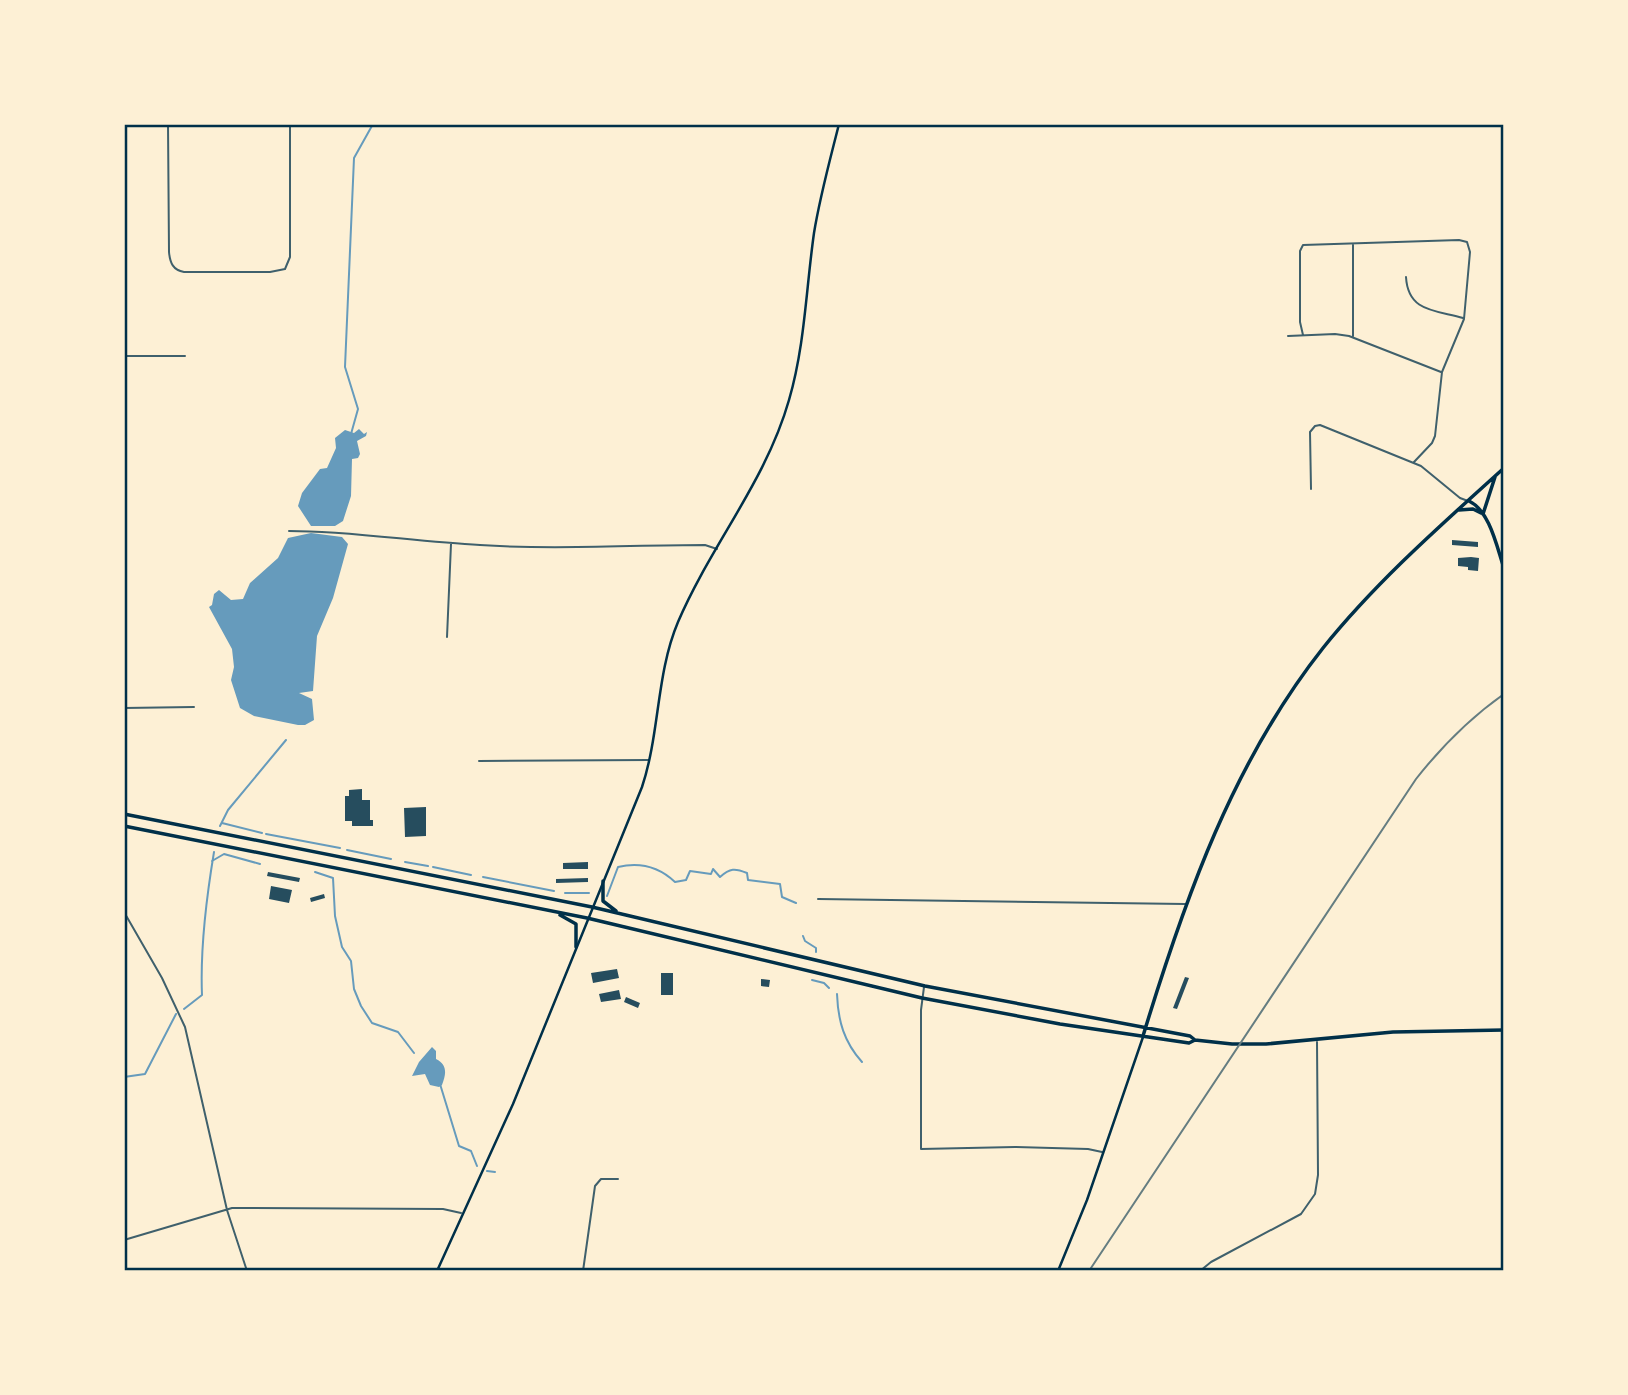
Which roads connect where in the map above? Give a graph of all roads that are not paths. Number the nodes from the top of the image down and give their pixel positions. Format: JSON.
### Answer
{"nodes":[{"id":1,"x":168,"y":124,"type":"edge"},
{"id":2,"x":290,"y":124,"type":"edge"},
{"id":3,"x":839,"y":124,"type":"edge"},
{"id":4,"x":1353,"y":242,"type":"junction"},
{"id":5,"x":1406,"y":277,"type":"dead end"},
{"id":6,"x":1464,"y":319,"type":"junction"},
{"id":7,"x":1303,"y":335,"type":"junction"},
{"id":8,"x":1288,"y":336,"type":"dead end"},
{"id":9,"x":1353,"y":338,"type":"junction"},
{"id":10,"x":124,"y":356,"type":"edge"},
{"id":11,"x":185,"y":356,"type":"dead end"},
{"id":12,"x":1442,"y":372,"type":"junction"},
{"id":13,"x":1414,"y":462,"type":"junction"},
{"id":14,"x":1504,"y":468,"type":"edge"},
{"id":15,"x":1495,"y":476,"type":"junction"},
{"id":16,"x":1311,"y":489,"type":"dead end"},
{"id":17,"x":1469,"y":501,"type":"junction"},
{"id":18,"x":1458,"y":510,"type":"junction"},
{"id":19,"x":1483,"y":514,"type":"junction"},
{"id":20,"x":289,"y":531,"type":"dead end"},
{"id":21,"x":452,"y":543,"type":"junction"},
{"id":22,"x":717,"y":549,"type":"junction"},
{"id":23,"x":1504,"y":568,"type":"edge"},
{"id":24,"x":447,"y":637,"type":"dead end"},
{"id":25,"x":194,"y":707,"type":"dead end"},
{"id":26,"x":124,"y":708,"type":"edge"},
{"id":27,"x":479,"y":761,"type":"dead end"},
{"id":28,"x":650,"y":761,"type":"junction"},
{"id":29,"x":124,"y":814,"type":"edge"},
{"id":30,"x":124,"y":826,"type":"edge"},
{"id":31,"x":313,"y":852,"type":"junction"},
{"id":32,"x":311,"y":864,"type":"junction"},
{"id":33,"x":398,"y":869,"type":"junction"},
{"id":34,"x":396,"y":880,"type":"junction"},
{"id":35,"x":603,"y":881,"type":"junction"},
{"id":36,"x":508,"y":891,"type":"junction"},
{"id":37,"x":818,"y":899,"type":"dead end"},
{"id":38,"x":505,"y":902,"type":"junction"},
{"id":39,"x":1187,"y":905,"type":"junction"},
{"id":40,"x":592,"y":907,"type":"junction"},
{"id":41,"x":552,"y":911,"type":"junction"},
{"id":42,"x":124,"y":912,"type":"edge"},
{"id":43,"x":621,"y":914,"type":"junction"},
{"id":44,"x":587,"y":918,"type":"junction"},
{"id":45,"x":679,"y":927,"type":"junction"},
{"id":46,"x":676,"y":939,"type":"junction"},
{"id":47,"x":576,"y":947,"type":"junction"},
{"id":48,"x":801,"y":958,"type":"junction"},
{"id":49,"x":798,"y":969,"type":"junction"},
{"id":50,"x":886,"y":978,"type":"junction"},
{"id":51,"x":925,"y":986,"type":"junction"},
{"id":52,"x":884,"y":989,"type":"junction"},
{"id":53,"x":922,"y":998,"type":"junction"},
{"id":54,"x":998,"y":1001,"type":"junction"},
{"id":55,"x":996,"y":1013,"type":"junction"},
{"id":56,"x":1062,"y":1013,"type":"junction"},
{"id":57,"x":1060,"y":1024,"type":"junction"},
{"id":58,"x":1145,"y":1028,"type":"junction"},
{"id":59,"x":1504,"y":1030,"type":"edge"},
{"id":60,"x":1143,"y":1036,"type":"junction"},
{"id":61,"x":1195,"y":1040,"type":"junction"},
{"id":62,"x":1317,"y":1040,"type":"junction"},
{"id":63,"x":1103,"y":1152,"type":"junction"},
{"id":64,"x":618,"y":1179,"type":"dead end"},
{"id":65,"x":227,"y":1209,"type":"junction"},
{"id":66,"x":461,"y":1213,"type":"junction"},
{"id":67,"x":124,"y":1240,"type":"edge"},
{"id":68,"x":247,"y":1271,"type":"edge"},
{"id":69,"x":437,"y":1271,"type":"edge"},
{"id":70,"x":583,"y":1271,"type":"edge"},
{"id":71,"x":1058,"y":1271,"type":"edge"},
{"id":72,"x":1200,"y":1271,"type":"edge"}],
"edges":[{"from":1,"to":2,"type":"street"},
{"from":3,"to":22,"type":"main road"},
{"from":4,"to":6,"type":"street"},
{"from":4,"to":7,"type":"street"},
{"from":4,"to":9,"type":"street"},
{"from":5,"to":6,"type":"street"},
{"from":6,"to":12,"type":"street"},
{"from":7,"to":8,"type":"street"},
{"from":7,"to":9,"type":"street"},
{"from":9,"to":12,"type":"street"},
{"from":10,"to":11,"type":"street"},
{"from":12,"to":13,"type":"street"},
{"from":13,"to":16,"type":"street"},
{"from":13,"to":17,"type":"street"},
{"from":14,"to":15,"type":"highway"},
{"from":15,"to":17,"type":"highway"},
{"from":15,"to":19,"type":"highway"},
{"from":17,"to":18,"type":"highway"},
{"from":17,"to":19,"type":"highway"},
{"from":18,"to":19,"type":"highway"},
{"from":18,"to":39,"type":"highway"},
{"from":19,"to":23,"type":"highway"},
{"from":20,"to":21,"type":"street"},
{"from":21,"to":22,"type":"street"},
{"from":21,"to":24,"type":"street"},
{"from":22,"to":28,"type":"main road"},
{"from":25,"to":26,"type":"street"},
{"from":27,"to":28,"type":"street"},
{"from":28,"to":35,"type":"main road"},
{"from":29,"to":31,"type":"highway"},
{"from":30,"to":32,"type":"highway"},
{"from":31,"to":32,"type":"highway"},
{"from":31,"to":33,"type":"highway"},
{"from":32,"to":34,"type":"highway"},
{"from":33,"to":34,"type":"highway"},
{"from":33,"to":36,"type":"highway"},
{"from":34,"to":38,"type":"highway"},
{"from":35,"to":40,"type":"main road"},
{"from":35,"to":43,"type":"highway"},
{"from":36,"to":38,"type":"highway"},
{"from":36,"to":40,"type":"highway"},
{"from":37,"to":39,"type":"street"},
{"from":38,"to":41,"type":"highway"},
{"from":39,"to":58,"type":"highway"},
{"from":40,"to":43,"type":"highway"},
{"from":40,"to":44,"type":"main road"},
{"from":41,"to":44,"type":"highway"},
{"from":41,"to":47,"type":"highway"},
{"from":42,"to":65,"type":"street"},
{"from":43,"to":45,"type":"highway"},
{"from":44,"to":46,"type":"highway"},
{"from":44,"to":47,"type":"main road"},
{"from":45,"to":46,"type":"highway"},
{"from":45,"to":48,"type":"highway"},
{"from":46,"to":49,"type":"highway"},
{"from":47,"to":66,"type":"main road"},
{"from":48,"to":49,"type":"highway"},
{"from":48,"to":50,"type":"highway"},
{"from":49,"to":52,"type":"highway"},
{"from":50,"to":51,"type":"highway"},
{"from":50,"to":52,"type":"highway"},
{"from":51,"to":53,"type":"street"},
{"from":51,"to":54,"type":"highway"},
{"from":52,"to":53,"type":"highway"},
{"from":53,"to":55,"type":"highway"},
{"from":53,"to":63,"type":"street"},
{"from":54,"to":55,"type":"highway"},
{"from":54,"to":56,"type":"highway"},
{"from":55,"to":57,"type":"highway"},
{"from":56,"to":57,"type":"highway"},
{"from":56,"to":58,"type":"highway"},
{"from":57,"to":60,"type":"highway"},
{"from":58,"to":60,"type":"highway"},
{"from":58,"to":61,"type":"highway"},
{"from":59,"to":62,"type":"highway"},
{"from":60,"to":61,"type":"highway"},
{"from":60,"to":63,"type":"main road"},
{"from":61,"to":62,"type":"highway"},
{"from":62,"to":72,"type":"street"},
{"from":63,"to":71,"type":"main road"},
{"from":64,"to":70,"type":"street"},
{"from":65,"to":66,"type":"street"},
{"from":65,"to":67,"type":"street"},
{"from":65,"to":68,"type":"street"},
{"from":66,"to":69,"type":"main road"}]}
